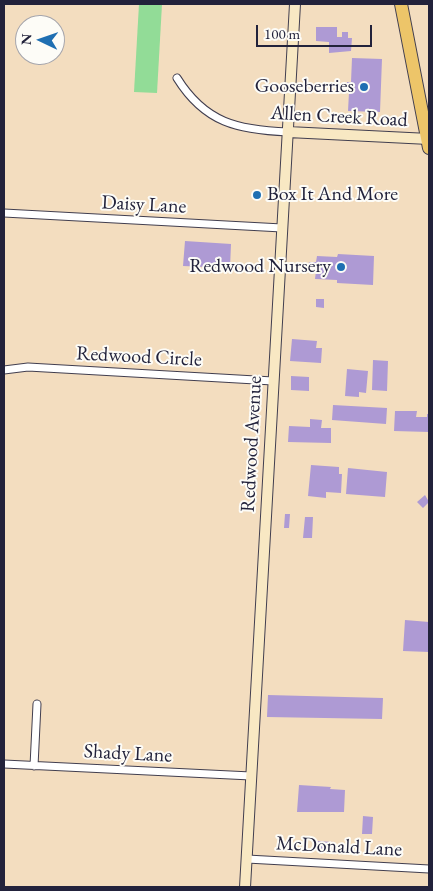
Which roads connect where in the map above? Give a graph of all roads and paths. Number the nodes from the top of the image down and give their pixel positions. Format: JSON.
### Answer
{"nodes":[{"id":1,"x":295,"y":4,"type":"edge"},
{"id":2,"x":401,"y":4,"type":"edge"},
{"id":3,"x":177,"y":78,"type":"dead end"},
{"id":4,"x":288,"y":132,"type":"junction"},
{"id":5,"x":429,"y":142,"type":"edge"},
{"id":6,"x":4,"y":213,"type":"edge"},
{"id":7,"x":282,"y":228,"type":"junction"},
{"id":8,"x":4,"y":370,"type":"edge"},
{"id":9,"x":273,"y":381,"type":"junction"},
{"id":10,"x":37,"y":704,"type":"dead end"},
{"id":11,"x":4,"y":764,"type":"edge"},
{"id":12,"x":34,"y":766,"type":"junction"},
{"id":13,"x":251,"y":776,"type":"junction"},
{"id":14,"x":247,"y":859,"type":"junction"},
{"id":15,"x":429,"y":869,"type":"edge"},
{"id":16,"x":245,"y":887,"type":"edge"}],
"edges":[{"from":1,"to":4,"type":"main road","name":"Redwood Avenue"},
{"from":2,"to":5,"type":"highway"},
{"from":3,"to":4,"type":"street","name":"Allen Creek Road"},
{"from":4,"to":5,"type":"main road","name":"Allen Creek Road"},
{"from":4,"to":7,"type":"main road","name":"Redwood Avenue"},
{"from":6,"to":7,"type":"street","name":"Daisy Lane"},
{"from":7,"to":9,"type":"main road","name":"Redwood Avenue"},
{"from":8,"to":9,"type":"street","name":"Redwood Circle"},
{"from":9,"to":13,"type":"main road","name":"Redwood Avenue"},
{"from":10,"to":12,"type":"street"},
{"from":11,"to":12,"type":"street","name":"Shady Lane"},
{"from":12,"to":13,"type":"street","name":"Shady Lane"},
{"from":13,"to":14,"type":"main road","name":"Redwood Avenue"},
{"from":14,"to":15,"type":"street","name":"McDonald Lane"},
{"from":14,"to":16,"type":"main road","name":"Redwood Avenue"}]}
